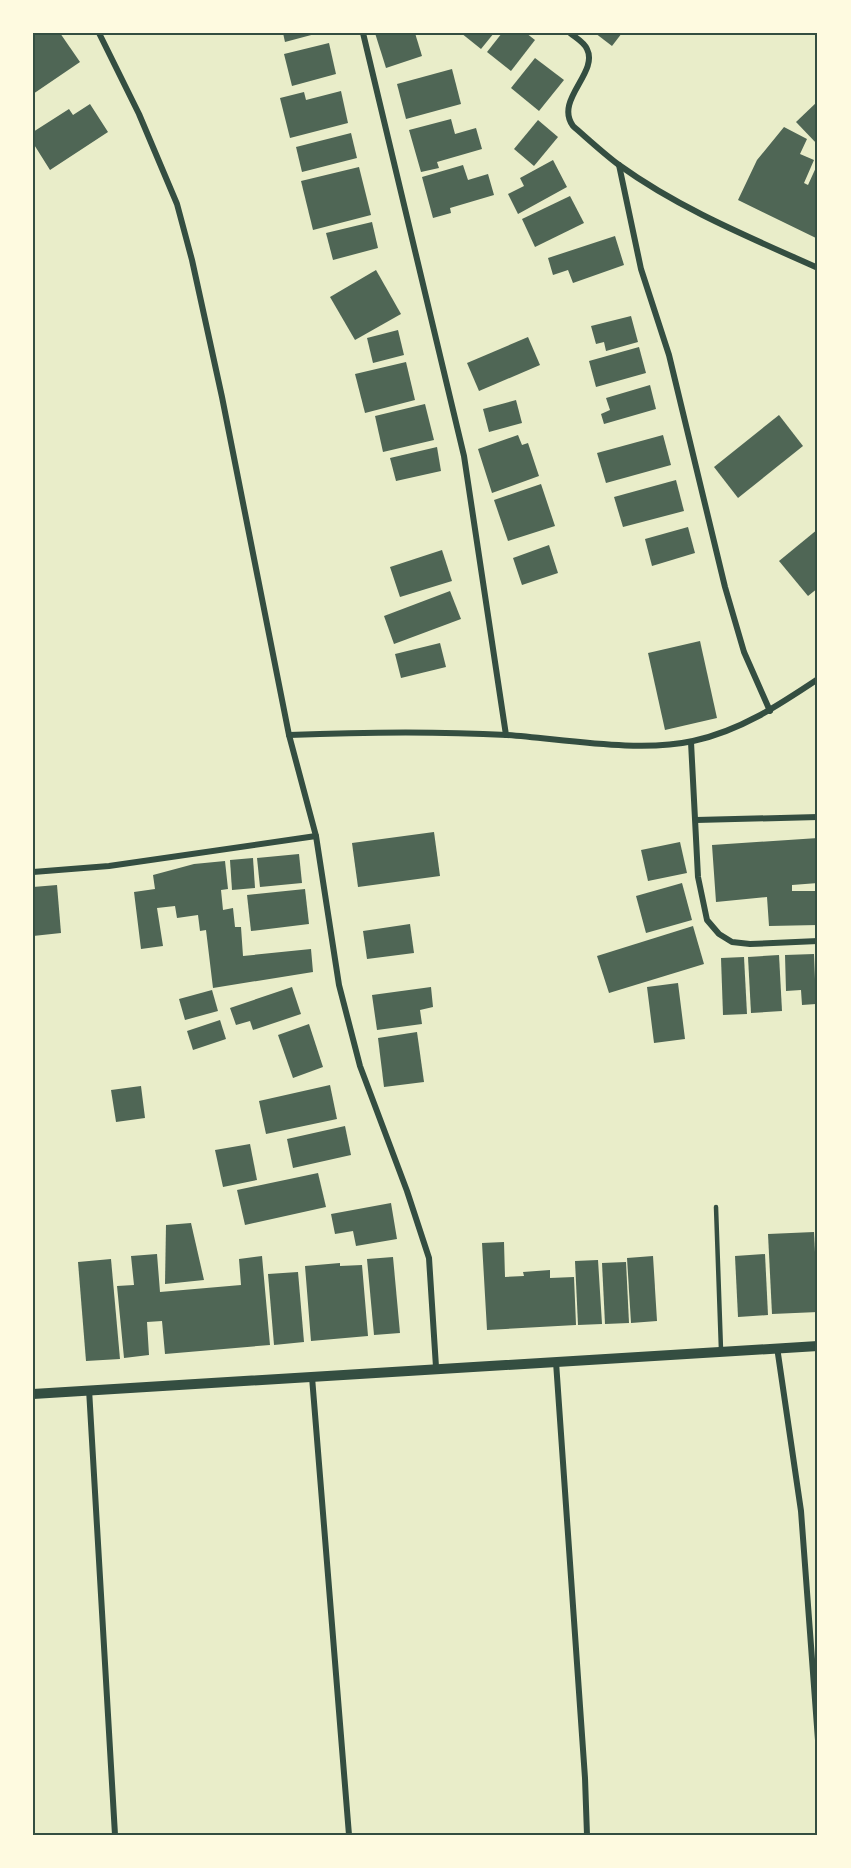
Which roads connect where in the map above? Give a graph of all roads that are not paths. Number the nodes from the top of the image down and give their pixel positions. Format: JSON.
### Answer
{"nodes":[{"id":1,"x":99,"y":33,"type":"edge"},
{"id":2,"x":363,"y":33,"type":"edge"},
{"id":3,"x":570,"y":33,"type":"edge"},
{"id":4,"x":619,"y":165,"type":"junction"},
{"id":5,"x":818,"y":268,"type":"edge"},
{"id":6,"x":818,"y":679,"type":"edge"},
{"id":7,"x":770,"y":711,"type":"junction"},
{"id":8,"x":289,"y":735,"type":"junction"},
{"id":9,"x":506,"y":735,"type":"junction"},
{"id":10,"x":692,"y":742,"type":"junction"},
{"id":11,"x":818,"y":817,"type":"edge"},
{"id":12,"x":696,"y":820,"type":"junction"},
{"id":13,"x":316,"y":836,"type":"junction"},
{"id":14,"x":33,"y":872,"type":"edge"},
{"id":15,"x":818,"y":941,"type":"edge"},
{"id":16,"x":716,"y":1207,"type":"dead end"},
{"id":17,"x":818,"y":1346,"type":"edge"},
{"id":18,"x":776,"y":1347,"type":"junction"},
{"id":19,"x":721,"y":1350,"type":"junction"},
{"id":20,"x":556,"y":1362,"type":"junction"},
{"id":21,"x":436,"y":1367,"type":"junction"},
{"id":22,"x":312,"y":1376,"type":"junction"},
{"id":23,"x":89,"y":1389,"type":"junction"},
{"id":24,"x":33,"y":1394,"type":"edge"},
{"id":25,"x":818,"y":1740,"type":"edge"},
{"id":26,"x":115,"y":1835,"type":"edge"},
{"id":27,"x":349,"y":1835,"type":"edge"},
{"id":28,"x":587,"y":1835,"type":"edge"}],
"edges":[{"from":1,"to":8,"type":"street"},
{"from":2,"to":9,"type":"street"},
{"from":3,"to":4,"type":"street"},
{"from":4,"to":5,"type":"street"},
{"from":4,"to":7,"type":"street"},
{"from":6,"to":7,"type":"street"},
{"from":7,"to":10,"type":"street"},
{"from":8,"to":9,"type":"street"},
{"from":8,"to":13,"type":"street"},
{"from":9,"to":10,"type":"street"},
{"from":10,"to":12,"type":"street"},
{"from":11,"to":12,"type":"street"},
{"from":12,"to":15,"type":"street"},
{"from":13,"to":14,"type":"street"},
{"from":13,"to":21,"type":"street"},
{"from":16,"to":19,"type":"lane"},
{"from":17,"to":18,"type":"street"},
{"from":18,"to":19,"type":"street"},
{"from":18,"to":25,"type":"street"},
{"from":19,"to":20,"type":"street"},
{"from":20,"to":21,"type":"street"},
{"from":20,"to":28,"type":"street"},
{"from":21,"to":22,"type":"street"},
{"from":22,"to":23,"type":"street"},
{"from":22,"to":27,"type":"street"},
{"from":23,"to":24,"type":"street"},
{"from":23,"to":26,"type":"street"}]}
